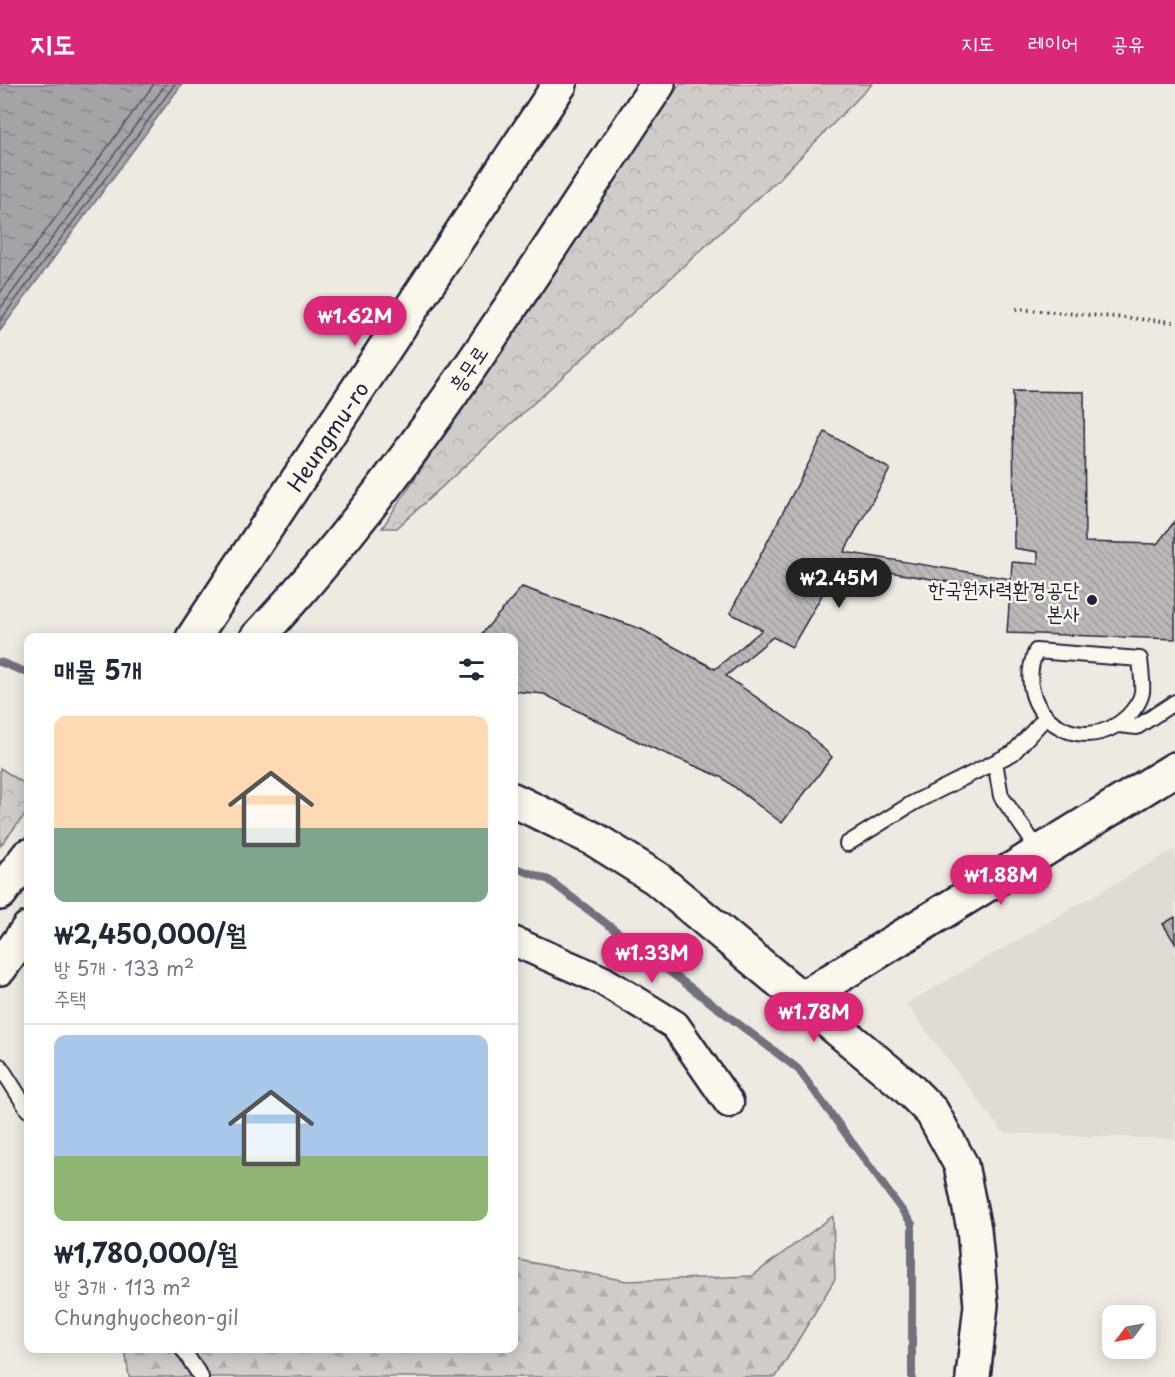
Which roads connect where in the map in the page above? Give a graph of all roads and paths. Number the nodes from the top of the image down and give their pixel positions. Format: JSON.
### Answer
{"nodes":[{"id":1,"x":560,"y":84,"type":"edge"},
{"id":2,"x":658,"y":84,"type":"edge"},
{"id":3,"x":1016,"y":309,"type":"dead end"},
{"id":4,"x":1175,"y":322,"type":"edge"},
{"id":5,"x":196,"y":633,"type":"edge"},
{"id":6,"x":262,"y":633,"type":"edge"},
{"id":7,"x":1175,"y":702,"type":"edge"},
{"id":8,"x":1046,"y":717,"type":"junction"},
{"id":9,"x":1119,"y":725,"type":"junction"},
{"id":10,"x":994,"y":762,"type":"junction"},
{"id":11,"x":1175,"y":769,"type":"edge"},
{"id":12,"x":518,"y":802,"type":"edge"},
{"id":13,"x":846,"y":844,"type":"dead end"},
{"id":14,"x":1040,"y":852,"type":"junction"},
{"id":15,"x":24,"y":861,"type":"edge"},
{"id":16,"x":0,"y":893,"type":"edge"},
{"id":17,"x":24,"y":935,"type":"edge"},
{"id":18,"x":518,"y":942,"type":"edge"},
{"id":19,"x":0,"y":968,"type":"edge"},
{"id":20,"x":801,"y":999,"type":"junction"},
{"id":21,"x":0,"y":1065,"type":"edge"},
{"id":22,"x":729,"y":1103,"type":"dead end"},
{"id":23,"x":24,"y":1104,"type":"edge"},
{"id":24,"x":185,"y":1353,"type":"edge"},
{"id":25,"x":201,"y":1377,"type":"edge"},
{"id":26,"x":973,"y":1377,"type":"edge"}],
"edges":[{"from":1,"to":5,"type":"street","name":"Heungmu-ro"},
{"from":2,"to":6,"type":"street","name":"흥무로"},
{"from":3,"to":4,"type":"path"},
{"from":7,"to":9,"type":"lane"},
{"from":8,"to":9,"type":"lane"},
{"from":8,"to":9,"type":"lane"},
{"from":8,"to":10,"type":"lane"},
{"from":10,"to":13,"type":"lane"},
{"from":10,"to":14,"type":"lane"},
{"from":11,"to":14,"type":"street"},
{"from":12,"to":20,"type":"street"},
{"from":14,"to":20,"type":"street"},
{"from":15,"to":16,"type":"street"},
{"from":17,"to":19,"type":"street"},
{"from":18,"to":22,"type":"street"},
{"from":20,"to":26,"type":"street"},
{"from":21,"to":23,"type":"lane"},
{"from":24,"to":25,"type":"lane"}]}
